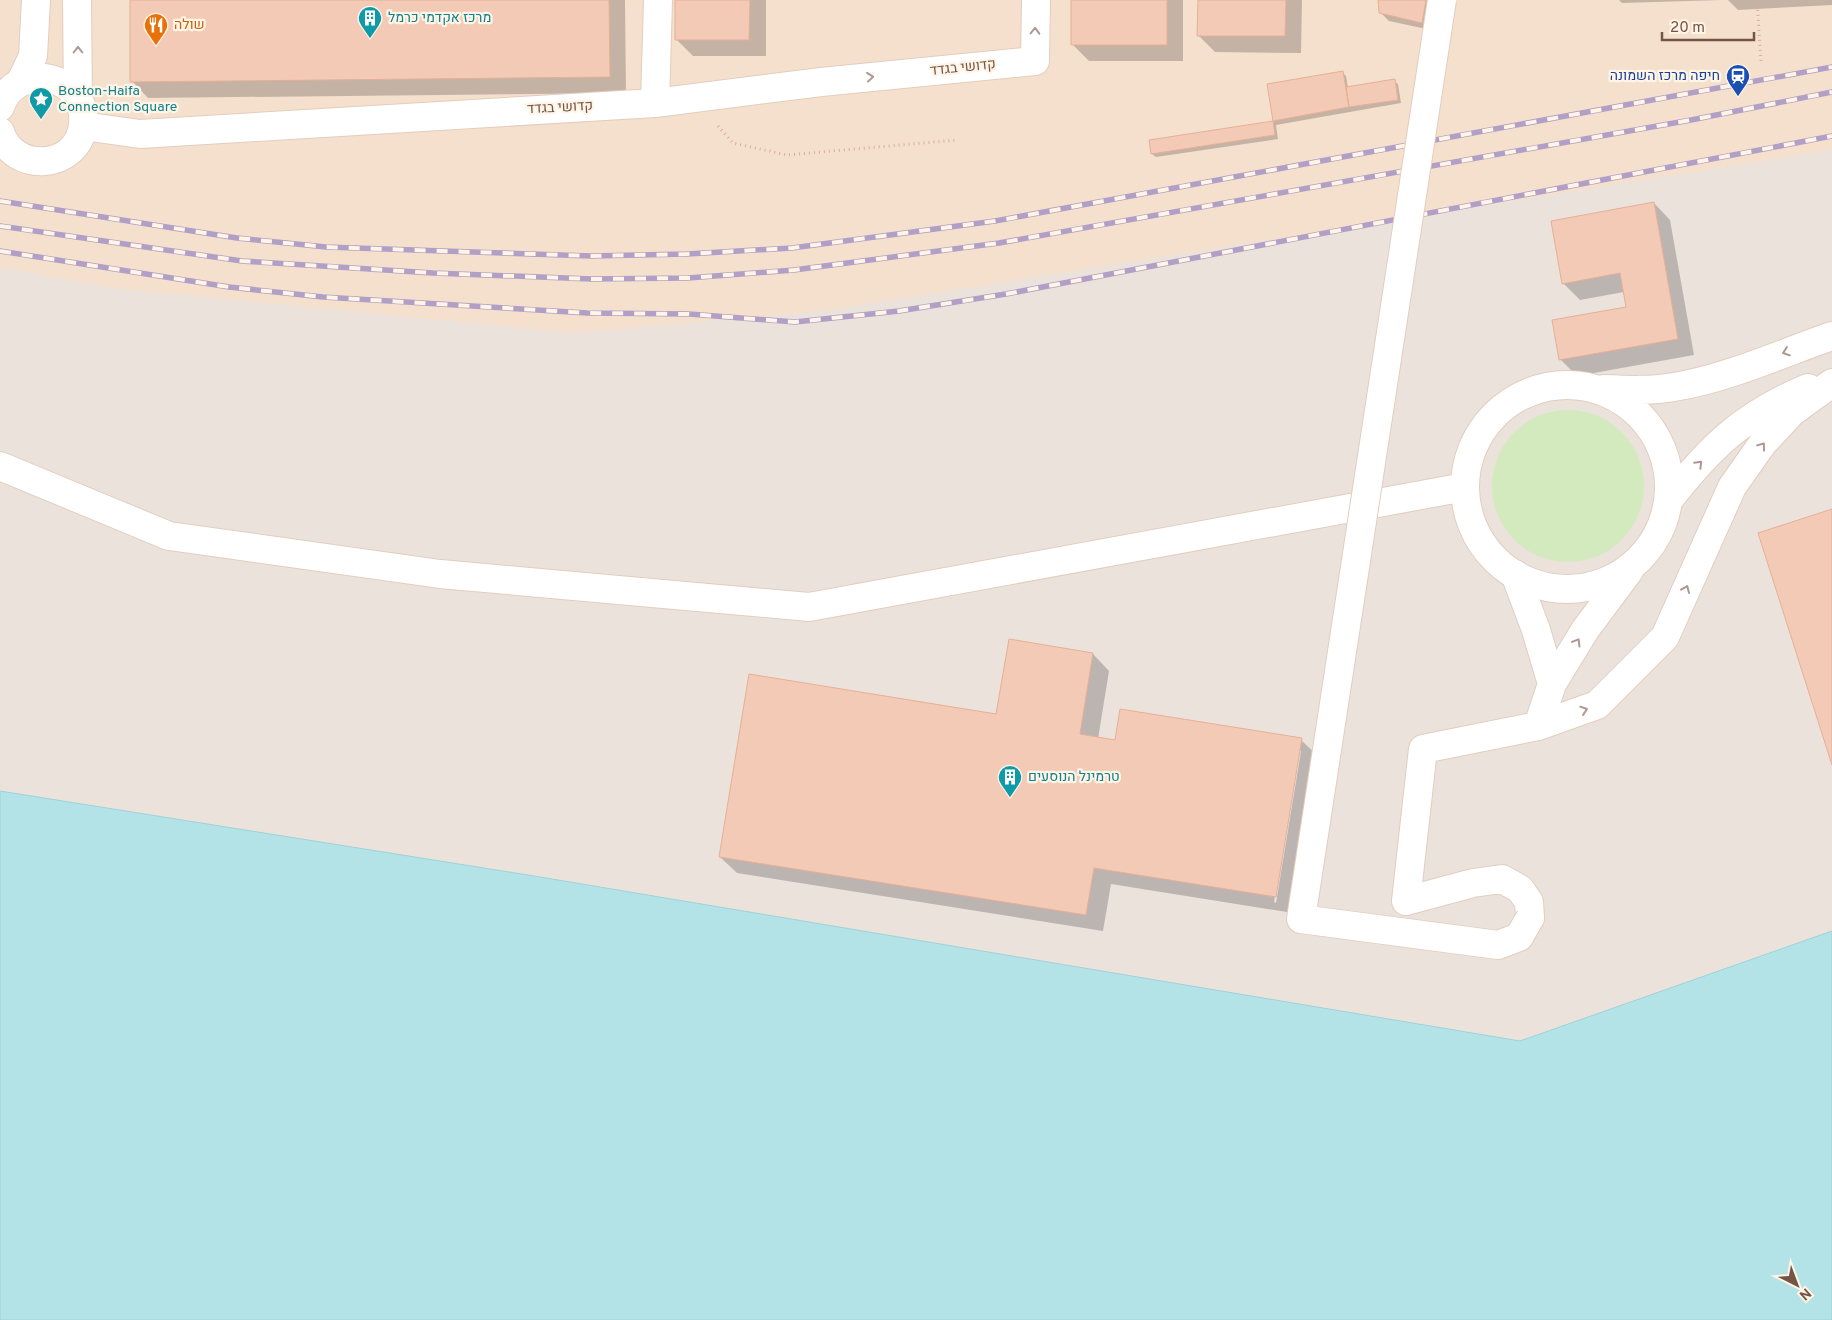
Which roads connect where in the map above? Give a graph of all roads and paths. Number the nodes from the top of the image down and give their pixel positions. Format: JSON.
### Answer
{"nodes":[{"id":1,"x":36,"y":0,"type":"edge"},
{"id":2,"x":78,"y":0,"type":"edge"},
{"id":3,"x":658,"y":0,"type":"edge"},
{"id":4,"x":1036,"y":0,"type":"edge"},
{"id":5,"x":1442,"y":0,"type":"edge"},
{"id":6,"x":1756,"y":0,"type":"edge"},
{"id":7,"x":1761,"y":61,"type":"dead end"},
{"id":8,"x":21,"y":81,"type":"junction"},
{"id":9,"x":702,"y":97,"type":"junction"},
{"id":10,"x":78,"y":99,"type":"junction"},
{"id":11,"x":655,"y":103,"type":"junction"},
{"id":12,"x":0,"y":108,"type":"edge"},
{"id":13,"x":83,"y":126,"type":"junction"},
{"id":14,"x":0,"y":132,"type":"edge"},
{"id":15,"x":958,"y":140,"type":"dead end"},
{"id":16,"x":1832,"y":336,"type":"edge"},
{"id":17,"x":1832,"y":378,"type":"edge"},
{"id":18,"x":1832,"y":383,"type":"edge"},
{"id":19,"x":1595,"y":388,"type":"junction"},
{"id":20,"x":0,"y":466,"type":"edge"},
{"id":21,"x":1465,"y":488,"type":"junction"},
{"id":22,"x":1668,"y":501,"type":"junction"},
{"id":23,"x":1637,"y":560,"type":"junction"},
{"id":24,"x":1514,"y":574,"type":"junction"},
{"id":25,"x":1552,"y":684,"type":"junction"},
{"id":26,"x":1538,"y":726,"type":"junction"}],
"edges":[{"from":1,"to":8,"type":"street"},
{"from":10,"to":2,"type":"street","one_way":true},
{"from":3,"to":11,"type":"street"},
{"from":9,"to":4,"type":"street","name":"קדושי בגדד","one_way":true},
{"from":5,"to":26,"type":"street","bridge":true},
{"from":6,"to":7,"type":"path"},
{"from":8,"to":10,"type":"street"},
{"from":8,"to":12,"type":"street"},
{"from":9,"to":11,"type":"street","name":"קדושי בגדד"},
{"from":9,"to":15,"type":"path"},
{"from":10,"to":13,"type":"street"},
{"from":11,"to":13,"type":"street","name":"קדושי בגדד"},
{"from":13,"to":14,"type":"street"},
{"from":16,"to":19,"type":"street","one_way":true},
{"from":22,"to":17,"type":"street","one_way":true},
{"from":26,"to":18,"type":"street","one_way":true},
{"from":19,"to":21,"type":"street"},
{"from":19,"to":22,"type":"street"},
{"from":20,"to":21,"type":"street"},
{"from":21,"to":24,"type":"street"},
{"from":22,"to":23,"type":"street"},
{"from":23,"to":24,"type":"street"},
{"from":25,"to":23,"type":"street","one_way":true},
{"from":24,"to":25,"type":"street"},
{"from":25,"to":26,"type":"street"}]}
